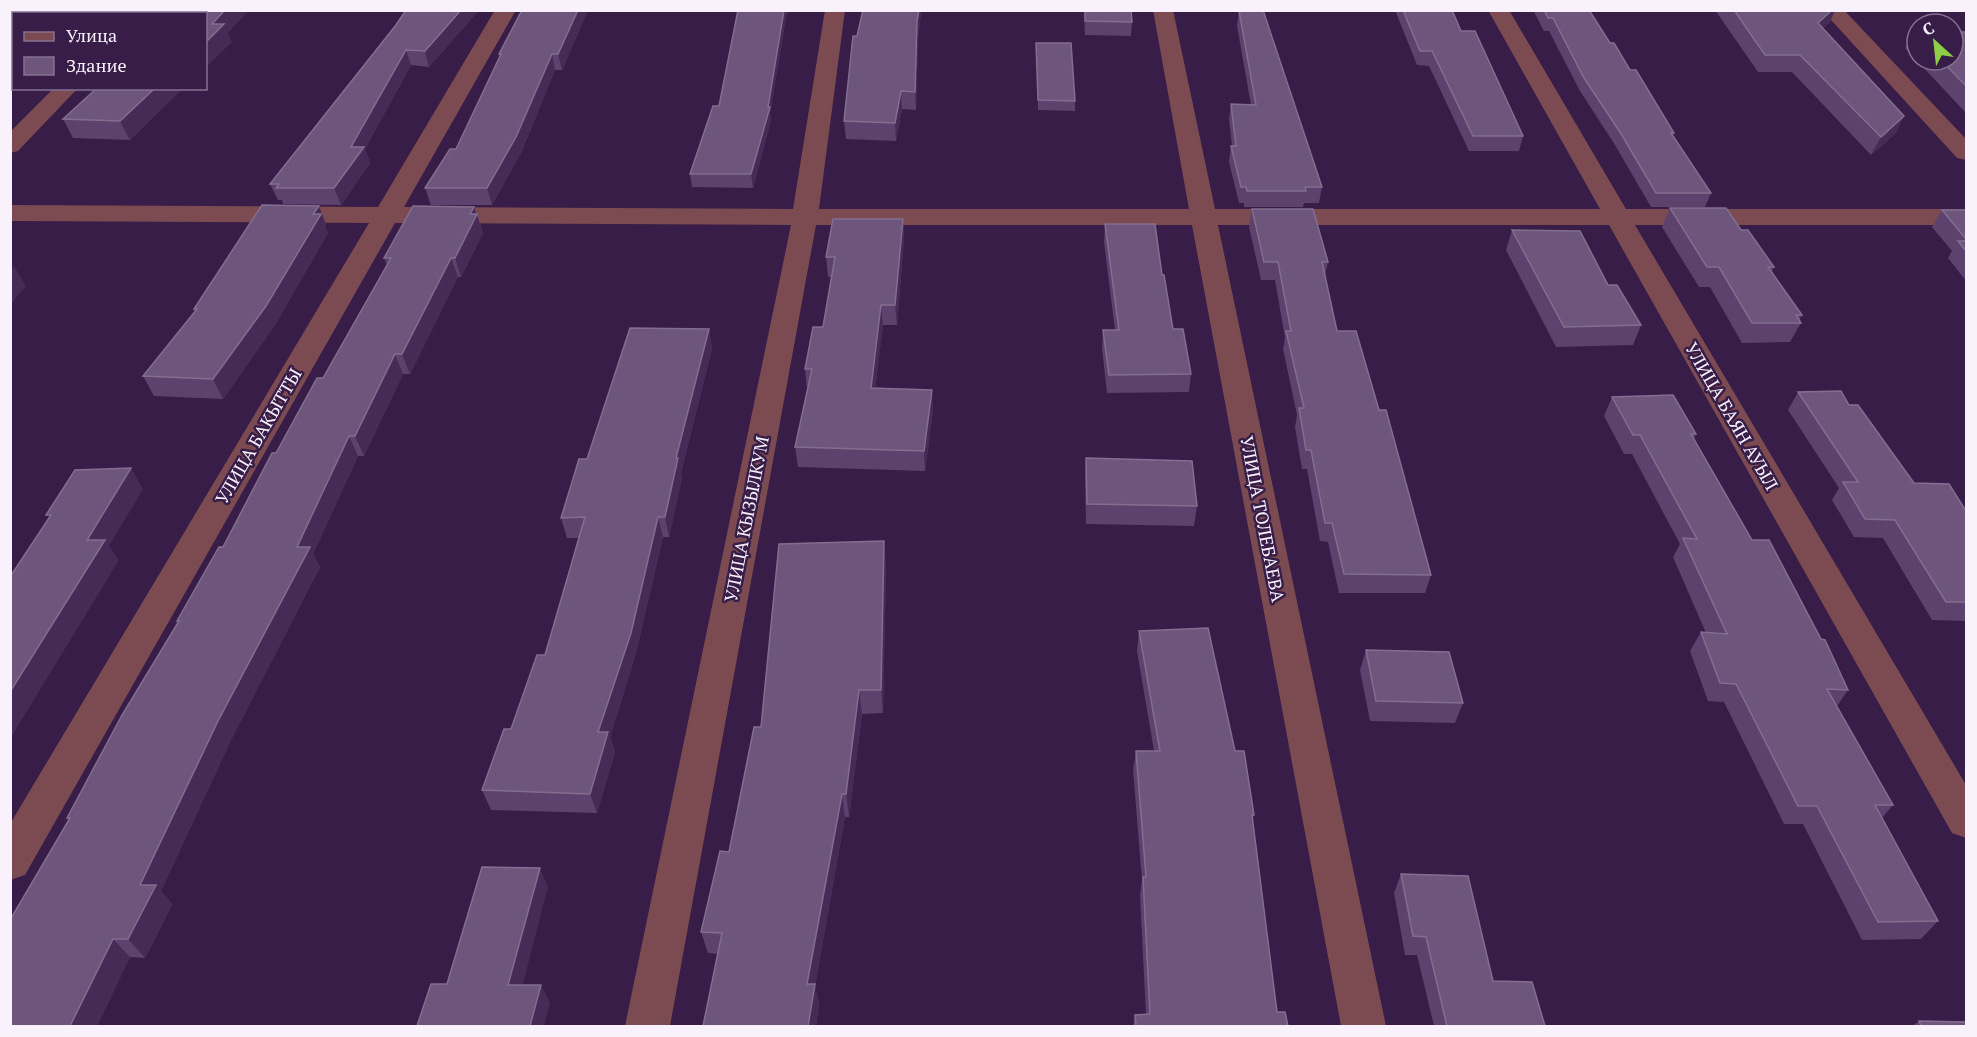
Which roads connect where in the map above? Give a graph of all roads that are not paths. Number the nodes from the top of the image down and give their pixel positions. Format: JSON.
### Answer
{"nodes":[{"id":1,"x":506,"y":10,"type":"edge"},
{"id":2,"x":836,"y":10,"type":"edge"},
{"id":3,"x":1163,"y":10,"type":"edge"},
{"id":4,"x":1498,"y":10,"type":"edge"},
{"id":5,"x":1832,"y":10,"type":"edge"},
{"id":6,"x":65,"y":90,"type":"edge"},
{"id":7,"x":10,"y":146,"type":"edge"},
{"id":8,"x":1966,"y":153,"type":"edge"},
{"id":9,"x":10,"y":213,"type":"edge"},
{"id":10,"x":387,"y":214,"type":"junction"},
{"id":11,"x":1203,"y":215,"type":"junction"},
{"id":12,"x":1617,"y":216,"type":"junction"},
{"id":13,"x":805,"y":217,"type":"junction"},
{"id":14,"x":1966,"y":217,"type":"edge"},
{"id":15,"x":1966,"y":821,"type":"edge"},
{"id":16,"x":10,"y":862,"type":"edge"},
{"id":17,"x":647,"y":1026,"type":"edge"},
{"id":18,"x":1363,"y":1026,"type":"edge"}],
"edges":[{"from":1,"to":10,"type":"street","name":"УЛИЦА БАКЫТТЫ"},
{"from":2,"to":13,"type":"street","name":"УЛИЦА КЫЗЫЛКУМ"},
{"from":3,"to":11,"type":"street","name":"УЛИЦА ТОЛЕБАЕВА"},
{"from":4,"to":12,"type":"street","name":"УЛИЦА БАЯН АУЫЛ"},
{"from":5,"to":8,"type":"street"},
{"from":6,"to":7,"type":"street"},
{"from":9,"to":10,"type":"street"},
{"from":10,"to":13,"type":"street"},
{"from":10,"to":16,"type":"street","name":"УЛИЦА БАКЫТТЫ"},
{"from":11,"to":12,"type":"street"},
{"from":11,"to":13,"type":"street"},
{"from":11,"to":18,"type":"street","name":"УЛИЦА ТОЛЕБАЕВА"},
{"from":12,"to":14,"type":"street"},
{"from":12,"to":15,"type":"street","name":"УЛИЦА БАЯН АУЫЛ"},
{"from":13,"to":17,"type":"street","name":"УЛИЦА КЫЗЫЛКУМ"}]}
